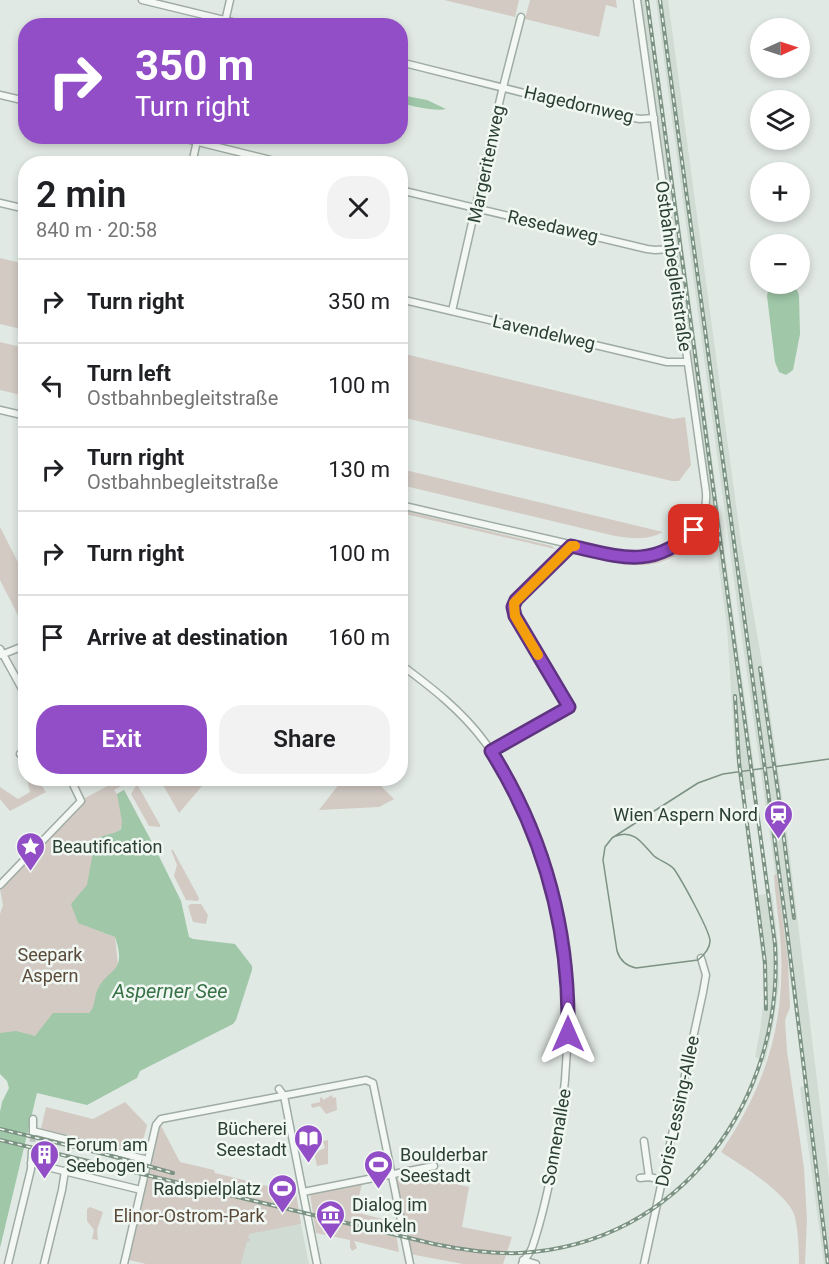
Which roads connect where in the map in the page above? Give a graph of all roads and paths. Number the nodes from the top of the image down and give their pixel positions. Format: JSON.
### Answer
{"nodes":[{"id":1,"x":142,"y":0,"type":"edge"},
{"id":2,"x":230,"y":0,"type":"edge"},
{"id":3,"x":637,"y":0,"type":"edge"},
{"id":4,"x":520,"y":17,"type":"dead end"},
{"id":5,"x":206,"y":18,"type":"edge"},
{"id":6,"x":225,"y":18,"type":"edge"},
{"id":7,"x":408,"y":64,"type":"edge"},
{"id":8,"x":504,"y":87,"type":"junction"},
{"id":9,"x":0,"y":95,"type":"edge"},
{"id":10,"x":18,"y":99,"type":"edge"},
{"id":11,"x":654,"y":118,"type":"junction"},
{"id":12,"x":215,"y":144,"type":"edge"},
{"id":13,"x":258,"y":156,"type":"edge"},
{"id":14,"x":408,"y":192,"type":"edge"},
{"id":15,"x":0,"y":203,"type":"edge"},
{"id":16,"x":18,"y":207,"type":"edge"},
{"id":17,"x":475,"y":208,"type":"junction"},
{"id":18,"x":671,"y":249,"type":"junction"},
{"id":19,"x":408,"y":300,"type":"edge"},
{"id":20,"x":452,"y":311,"type":"junction"},
{"id":21,"x":687,"y":362,"type":"junction"},
{"id":22,"x":0,"y":410,"type":"edge"},
{"id":23,"x":18,"y":414,"type":"edge"},
{"id":24,"x":408,"y":507,"type":"edge"},
{"id":25,"x":571,"y":546,"type":"junction"},
{"id":26,"x":18,"y":648,"type":"edge"},
{"id":27,"x":1,"y":653,"type":"edge"},
{"id":28,"x":408,"y":670,"type":"edge"},
{"id":29,"x":18,"y":682,"type":"edge"},
{"id":30,"x":491,"y":751,"type":"junction"},
{"id":31,"x":74,"y":786,"type":"edge"},
{"id":32,"x":0,"y":885,"type":"edge"},
{"id":33,"x":701,"y":958,"type":"dead end"},
{"id":34,"x":279,"y":1089,"type":"dead end"},
{"id":35,"x":284,"y":1096,"type":"junction"},
{"id":36,"x":33,"y":1119,"type":"dead end"},
{"id":37,"x":644,"y":1141,"type":"dead end"},
{"id":38,"x":32,"y":1151,"type":"tunnel mouth"},
{"id":39,"x":147,"y":1160,"type":"junction"},
{"id":40,"x":31,"y":1163,"type":"junction"},
{"id":41,"x":434,"y":1166,"type":"dead end"},
{"id":42,"x":65,"y":1172,"type":"junction"},
{"id":43,"x":392,"y":1174,"type":"junction"},
{"id":44,"x":649,"y":1177,"type":"junction"},
{"id":45,"x":640,"y":1178,"type":"dead end"},
{"id":46,"x":662,"y":1180,"type":"junction"},
{"id":47,"x":141,"y":1190,"type":"junction"},
{"id":48,"x":303,"y":1192,"type":"junction"},
{"id":49,"x":523,"y":1262,"type":"edge"},
{"id":50,"x":9,"y":1264,"type":"edge"},
{"id":51,"x":44,"y":1264,"type":"edge"},
{"id":52,"x":124,"y":1264,"type":"edge"},
{"id":53,"x":317,"y":1264,"type":"edge"},
{"id":54,"x":410,"y":1264,"type":"edge"},
{"id":55,"x":536,"y":1264,"type":"edge"},
{"id":56,"x":644,"y":1264,"type":"edge"}],
"edges":[{"from":1,"to":5,"type":"street"},
{"from":2,"to":6,"type":"street"},
{"from":3,"to":11,"type":"street","name":"Ostbahnbegleitstraße"},
{"from":4,"to":8,"type":"street","name":"Margeritenweg"},
{"from":7,"to":8,"type":"street","name":"Hagedornweg"},
{"from":8,"to":11,"type":"street","name":"Hagedornweg"},
{"from":8,"to":17,"type":"street","name":"Margeritenweg"},
{"from":9,"to":10,"type":"street"},
{"from":11,"to":18,"type":"street","name":"Ostbahnbegleitstraße"},
{"from":12,"to":13,"type":"street"},
{"from":14,"to":17,"type":"street","name":"Resedaweg"},
{"from":15,"to":16,"type":"street"},
{"from":17,"to":18,"type":"street","name":"Resedaweg"},
{"from":17,"to":20,"type":"street","name":"Margeritenweg"},
{"from":18,"to":21,"type":"street","name":"Ostbahnbegleitstraße"},
{"from":19,"to":20,"type":"street","name":"Lavendelweg"},
{"from":20,"to":21,"type":"street","name":"Lavendelweg"},
{"from":21,"to":25,"type":"street","name":"Ostbahnbegleitstraße"},
{"from":22,"to":23,"type":"street"},
{"from":24,"to":25,"type":"street"},
{"from":25,"to":30,"type":"street"},
{"from":26,"to":27,"type":"street"},
{"from":27,"to":29,"type":"street"},
{"from":28,"to":30,"type":"street","name":"Sonnenallee"},
{"from":30,"to":49,"type":"street","name":"Sonnenallee"},
{"from":31,"to":32,"type":"street"},
{"from":33,"to":46,"type":"street","name":"Doris-Lessing-Allee"},
{"from":34,"to":35,"type":"street"},
{"from":35,"to":39,"type":"street"},
{"from":35,"to":43,"type":"street"},
{"from":35,"to":48,"type":"street"},
{"from":36,"to":39,"type":"street"},
{"from":37,"to":44,"type":"street"},
{"from":38,"to":40,"type":"street"},
{"from":39,"to":47,"type":"street"},
{"from":40,"to":42,"type":"street"},
{"from":40,"to":50,"type":"street"},
{"from":41,"to":43,"type":"street"},
{"from":42,"to":47,"type":"street"},
{"from":42,"to":51,"type":"street"},
{"from":43,"to":48,"type":"street"},
{"from":43,"to":54,"type":"street"},
{"from":44,"to":45,"type":"street"},
{"from":44,"to":46,"type":"street"},
{"from":46,"to":56,"type":"street","name":"Doris-Lessing-Allee"},
{"from":47,"to":52,"type":"street"},
{"from":48,"to":53,"type":"street"},
{"from":49,"to":55,"type":"street"}]}
